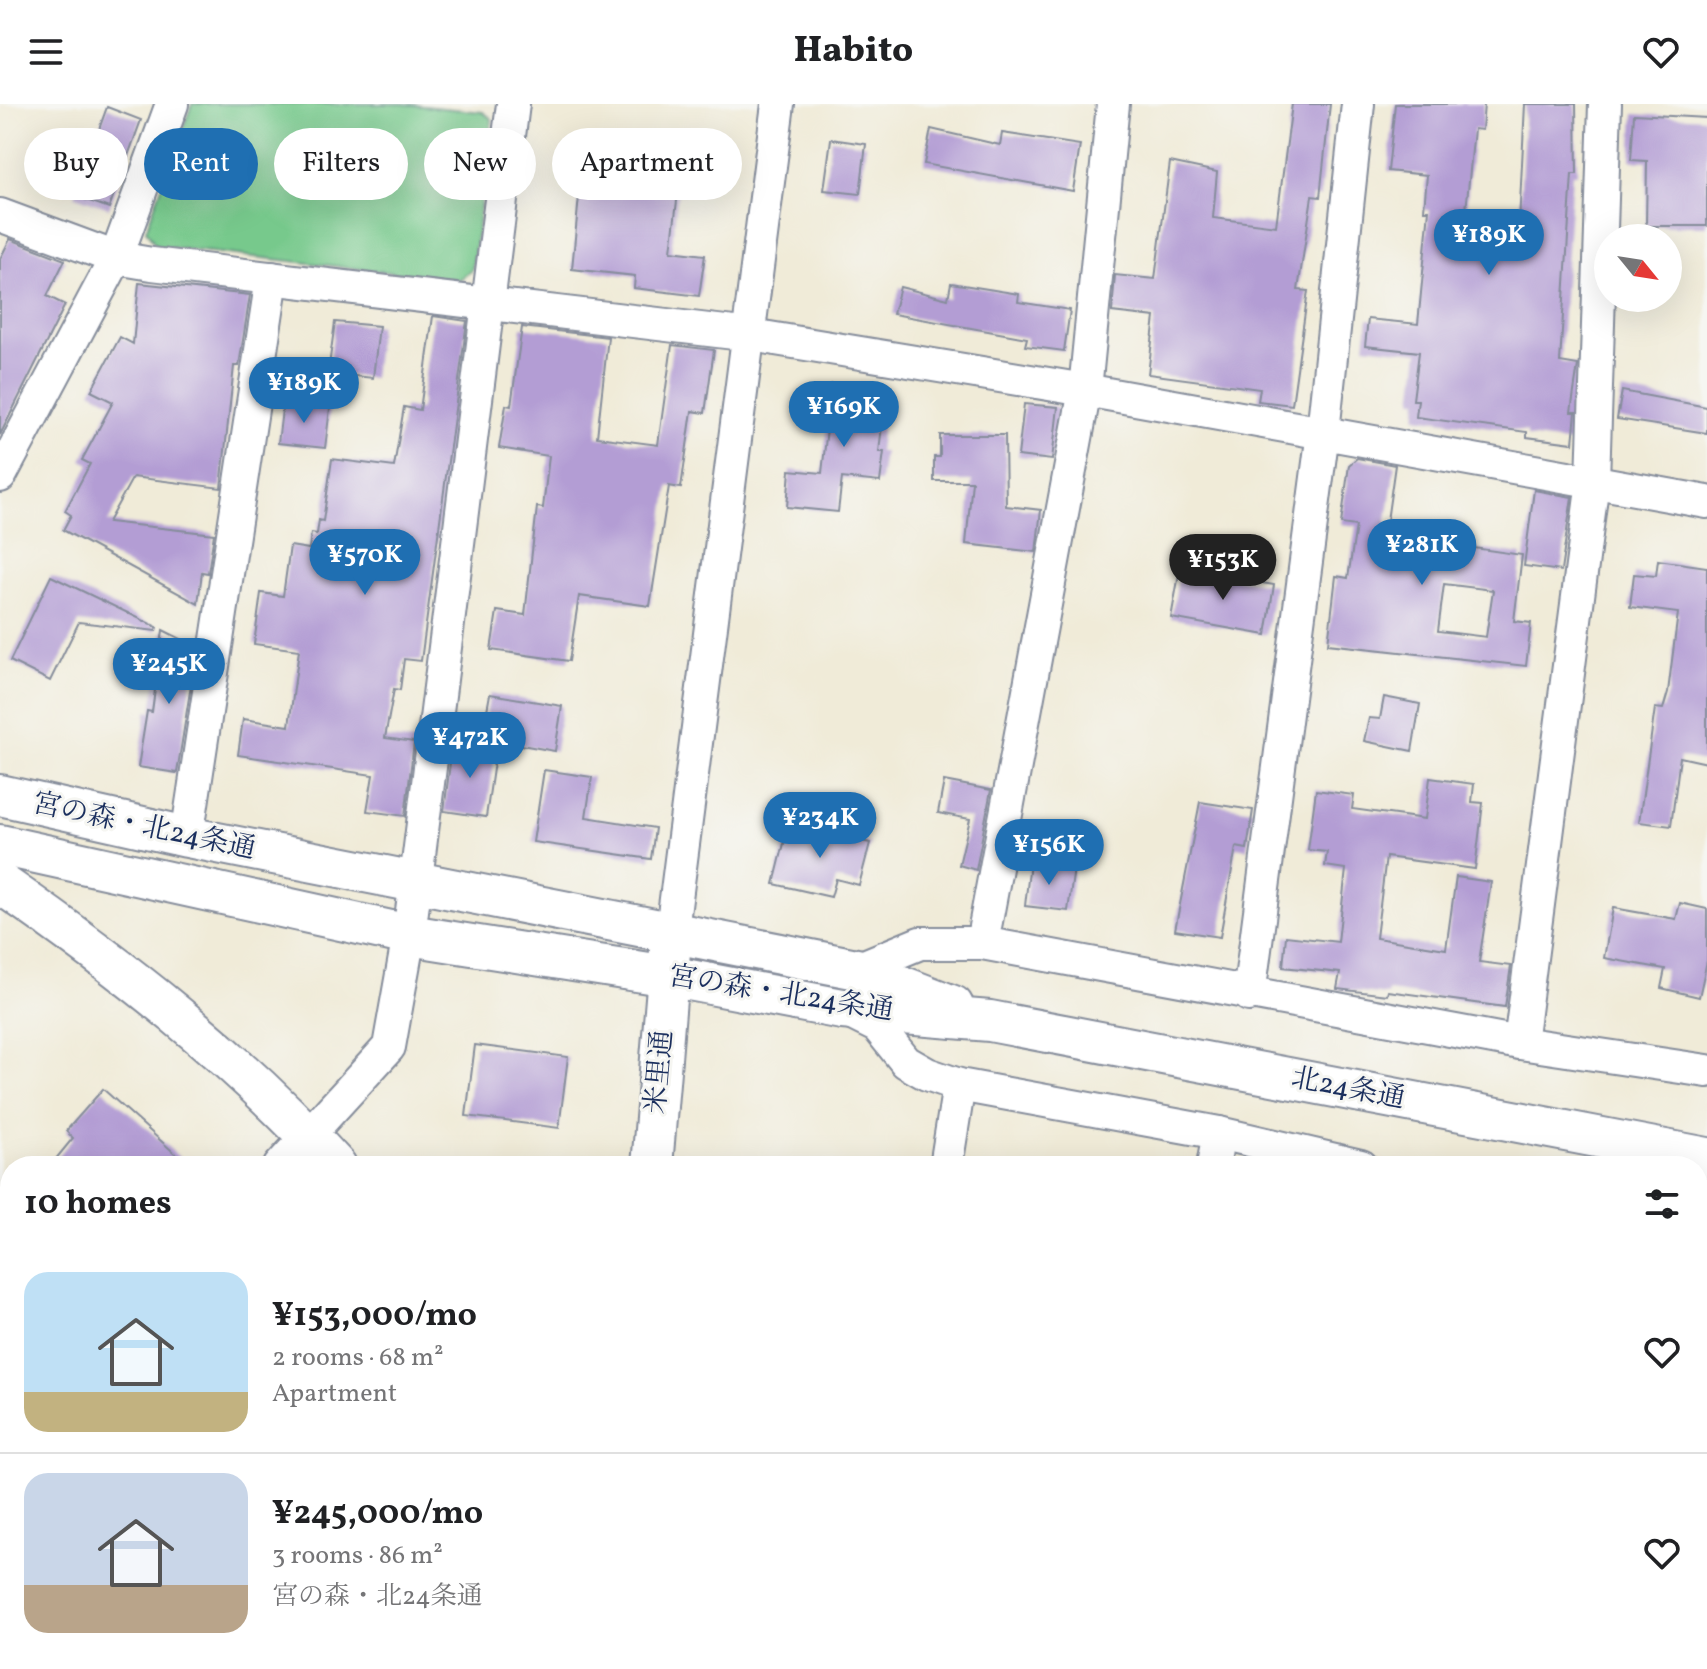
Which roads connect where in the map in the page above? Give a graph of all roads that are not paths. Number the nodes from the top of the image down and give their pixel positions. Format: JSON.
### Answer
{"nodes":[{"id":1,"x":172,"y":104,"type":"edge"},
{"id":2,"x":513,"y":104,"type":"edge"},
{"id":3,"x":778,"y":104,"type":"edge"},
{"id":4,"x":1113,"y":104,"type":"edge"},
{"id":5,"x":1358,"y":104,"type":"edge"},
{"id":6,"x":1605,"y":104,"type":"edge"},
{"id":7,"x":0,"y":215,"type":"edge"},
{"id":8,"x":116,"y":258,"type":"junction"},
{"id":9,"x":272,"y":278,"type":"junction"},
{"id":10,"x":488,"y":304,"type":"junction"},
{"id":11,"x":751,"y":335,"type":"junction"},
{"id":12,"x":1085,"y":390,"type":"junction"},
{"id":13,"x":1323,"y":432,"type":"junction"},
{"id":14,"x":0,"y":476,"type":"edge"},
{"id":15,"x":1593,"y":481,"type":"junction"},
{"id":16,"x":1707,"y":502,"type":"edge"},
{"id":17,"x":14,"y":799,"type":"edge"},
{"id":18,"x":187,"y":837,"type":"junction"},
{"id":19,"x":3,"y":864,"type":"edge"},
{"id":20,"x":415,"y":881,"type":"junction"},
{"id":21,"x":672,"y":930,"type":"junction"},
{"id":22,"x":409,"y":935,"type":"junction"},
{"id":23,"x":982,"y":943,"type":"junction"},
{"id":24,"x":857,"y":969,"type":"junction"},
{"id":25,"x":668,"y":976,"type":"junction"},
{"id":26,"x":1249,"y":995,"type":"junction"},
{"id":27,"x":842,"y":1009,"type":"junction"},
{"id":28,"x":990,"y":1021,"type":"junction"},
{"id":29,"x":1520,"y":1043,"type":"junction"},
{"id":30,"x":1707,"y":1071,"type":"edge"},
{"id":31,"x":959,"y":1085,"type":"junction"},
{"id":32,"x":1219,"y":1133,"type":"junction"},
{"id":33,"x":307,"y":1135,"type":"junction"},
{"id":34,"x":289,"y":1156,"type":"edge"},
{"id":35,"x":327,"y":1156,"type":"edge"},
{"id":36,"x":653,"y":1156,"type":"edge"},
{"id":37,"x":948,"y":1156,"type":"edge"},
{"id":38,"x":1215,"y":1156,"type":"edge"},
{"id":39,"x":1318,"y":1156,"type":"edge"},
{"id":40,"x":1697,"y":1156,"type":"edge"}],
"edges":[{"from":1,"to":8,"type":"street"},
{"from":2,"to":10,"type":"street"},
{"from":3,"to":11,"type":"street"},
{"from":4,"to":12,"type":"street"},
{"from":5,"to":13,"type":"street"},
{"from":6,"to":15,"type":"street"},
{"from":7,"to":8,"type":"street"},
{"from":8,"to":9,"type":"street"},
{"from":8,"to":14,"type":"street"},
{"from":9,"to":10,"type":"street"},
{"from":9,"to":18,"type":"street"},
{"from":10,"to":11,"type":"street"},
{"from":10,"to":20,"type":"street"},
{"from":11,"to":12,"type":"street"},
{"from":11,"to":21,"type":"street"},
{"from":12,"to":13,"type":"street"},
{"from":12,"to":23,"type":"street"},
{"from":13,"to":15,"type":"street"},
{"from":13,"to":26,"type":"street"},
{"from":15,"to":16,"type":"street"},
{"from":15,"to":29,"type":"street"},
{"from":17,"to":18,"type":"street","name":"宮の森・北24条通"},
{"from":17,"to":19,"type":"street"},
{"from":18,"to":20,"type":"street","name":"宮の森・北24条通"},
{"from":19,"to":22,"type":"street","name":"宮の森・北24条通"},
{"from":19,"to":33,"type":"street"},
{"from":20,"to":21,"type":"street","name":"宮の森・北24条通"},
{"from":20,"to":22,"type":"street"},
{"from":21,"to":24,"type":"street","name":"宮の森・北24条通"},
{"from":21,"to":25,"type":"street","name":"米里通"},
{"from":22,"to":25,"type":"street","name":"宮の森・北24条通"},
{"from":22,"to":33,"type":"street"},
{"from":23,"to":24,"type":"street"},
{"from":23,"to":26,"type":"street"},
{"from":24,"to":28,"type":"street","name":"宮の森・北24条通"},
{"from":25,"to":27,"type":"street","name":"宮の森・北24条通"},
{"from":25,"to":36,"type":"street","name":"米里通"},
{"from":26,"to":29,"type":"street"},
{"from":27,"to":28,"type":"street","name":"宮の森・北24条通"},
{"from":27,"to":31,"type":"street"},
{"from":28,"to":40,"type":"street","name":"北24条通"},
{"from":29,"to":30,"type":"street"},
{"from":31,"to":32,"type":"street"},
{"from":31,"to":37,"type":"street"},
{"from":32,"to":38,"type":"street"},
{"from":32,"to":39,"type":"street"},
{"from":33,"to":34,"type":"street"},
{"from":33,"to":35,"type":"street"}]}
